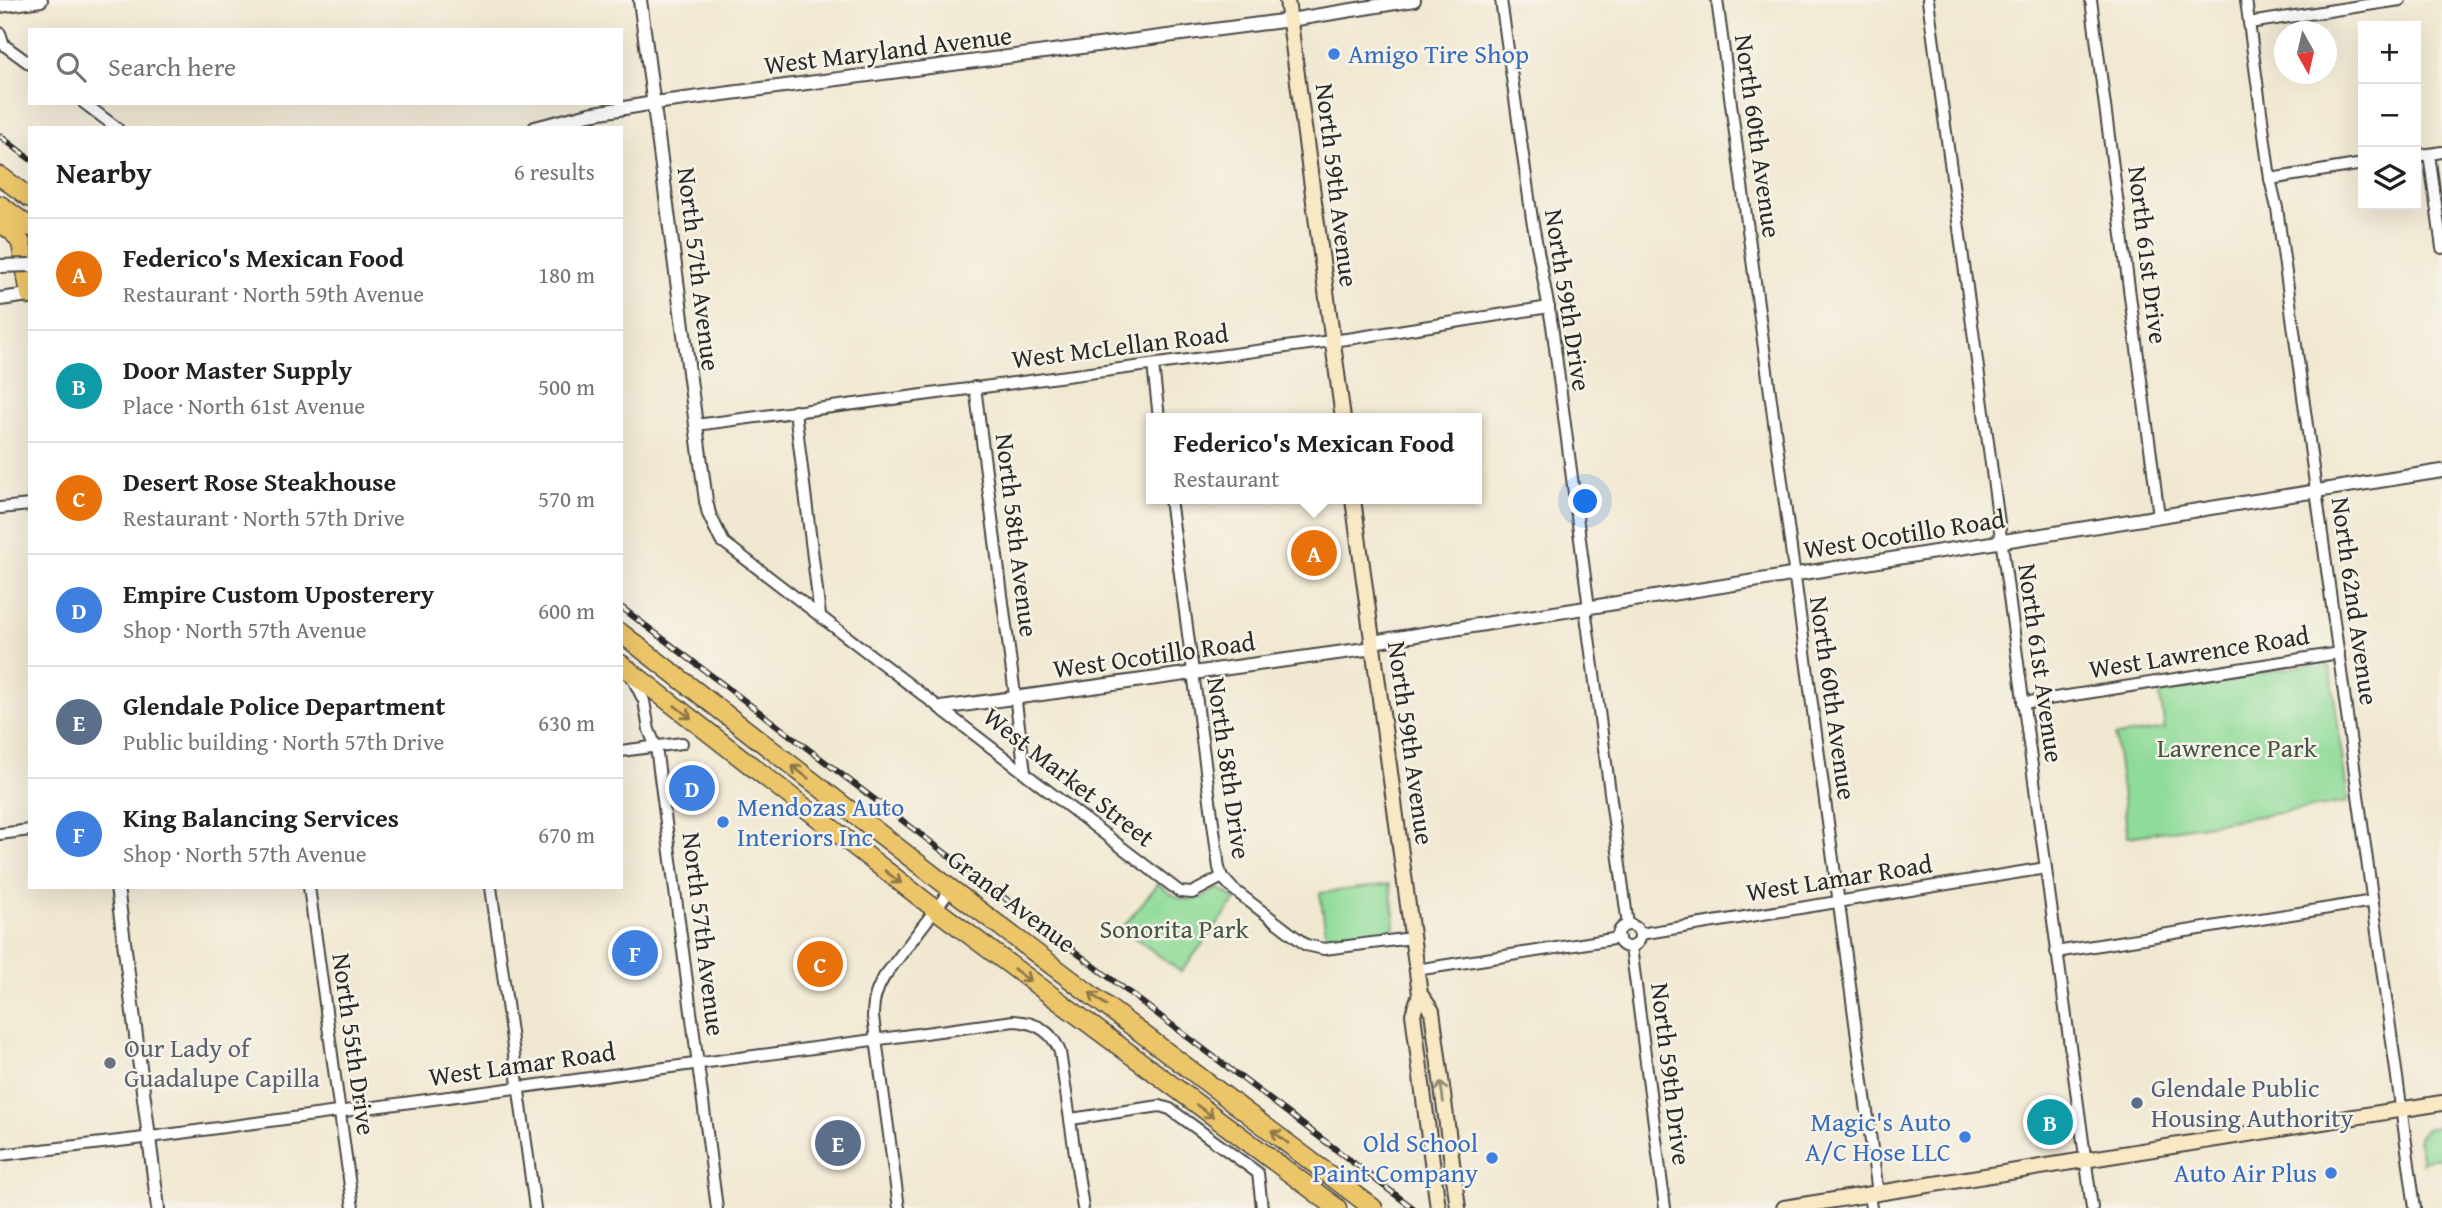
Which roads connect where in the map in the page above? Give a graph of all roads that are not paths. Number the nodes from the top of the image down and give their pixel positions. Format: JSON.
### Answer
{"nodes":[{"id":1,"x":41,"y":0,"type":"edge"},
{"id":2,"x":640,"y":0,"type":"edge"},
{"id":3,"x":1287,"y":0,"type":"edge"},
{"id":4,"x":1408,"y":0,"type":"edge"},
{"id":5,"x":1414,"y":0,"type":"edge"},
{"id":6,"x":1501,"y":0,"type":"edge"},
{"id":7,"x":1717,"y":0,"type":"edge"},
{"id":8,"x":1928,"y":0,"type":"edge"},
{"id":9,"x":2091,"y":0,"type":"edge"},
{"id":10,"x":2246,"y":0,"type":"edge"},
{"id":11,"x":2400,"y":0,"type":"edge"},
{"id":12,"x":0,"y":6,"type":"edge"},
{"id":13,"x":1290,"y":20,"type":"junction"},
{"id":14,"x":2249,"y":23,"type":"junction"},
{"id":15,"x":0,"y":33,"type":"edge"},
{"id":16,"x":28,"y":63,"type":"edge"},
{"id":17,"x":654,"y":103,"type":"junction"},
{"id":18,"x":87,"y":105,"type":"edge"},
{"id":19,"x":114,"y":126,"type":"edge"},
{"id":20,"x":543,"y":126,"type":"edge"},
{"id":21,"x":2442,"y":152,"type":"edge"},
{"id":22,"x":2429,"y":154,"type":"junction"},
{"id":23,"x":2421,"y":155,"type":"edge"},
{"id":24,"x":2358,"y":165,"type":"edge"},
{"id":25,"x":0,"y":176,"type":"edge"},
{"id":26,"x":2270,"y":179,"type":"junction"},
{"id":27,"x":28,"y":197,"type":"edge"},
{"id":28,"x":0,"y":205,"type":"edge"},
{"id":29,"x":0,"y":222,"type":"edge"},
{"id":30,"x":28,"y":226,"type":"edge"},
{"id":31,"x":2442,"y":248,"type":"edge"},
{"id":32,"x":28,"y":265,"type":"edge"},
{"id":33,"x":0,"y":266,"type":"edge"},
{"id":34,"x":28,"y":290,"type":"edge"},
{"id":35,"x":28,"y":296,"type":"edge"},
{"id":36,"x":0,"y":299,"type":"edge"},
{"id":37,"x":1549,"y":307,"type":"junction"},
{"id":38,"x":1332,"y":340,"type":"junction"},
{"id":39,"x":1153,"y":365,"type":"junction"},
{"id":40,"x":975,"y":387,"type":"junction"},
{"id":41,"x":795,"y":411,"type":"junction"},
{"id":42,"x":1158,"y":413,"type":"edge"},
{"id":43,"x":1342,"y":413,"type":"edge"},
{"id":44,"x":696,"y":425,"type":"junction"},
{"id":45,"x":2442,"y":471,"type":"edge"},
{"id":46,"x":2317,"y":491,"type":"junction"},
{"id":47,"x":1171,"y":504,"type":"edge"},
{"id":48,"x":1354,"y":504,"type":"edge"},
{"id":49,"x":28,"y":505,"type":"edge"},
{"id":50,"x":0,"y":508,"type":"edge"},
{"id":51,"x":2159,"y":516,"type":"junction"},
{"id":52,"x":722,"y":541,"type":"joint"},
{"id":53,"x":2002,"y":542,"type":"junction"},
{"id":54,"x":1793,"y":575,"type":"junction"},
{"id":55,"x":1587,"y":608,"type":"junction"},
{"id":56,"x":820,"y":615,"type":"junction"},
{"id":57,"x":623,"y":635,"type":"edge"},
{"id":58,"x":1373,"y":645,"type":"junction"},
{"id":59,"x":2339,"y":653,"type":"junction"},
{"id":60,"x":625,"y":667,"type":"edge"},
{"id":61,"x":1193,"y":673,"type":"junction"},
{"id":62,"x":1015,"y":698,"type":"junction"},
{"id":63,"x":2024,"y":703,"type":"junction"},
{"id":64,"x":941,"y":708,"type":"junction"},
{"id":65,"x":682,"y":743,"type":"dead end"},
{"id":66,"x":656,"y":747,"type":"junction"},
{"id":67,"x":623,"y":751,"type":"edge"},
{"id":68,"x":1025,"y":772,"type":"junction"},
{"id":69,"x":28,"y":830,"type":"edge"},
{"id":70,"x":0,"y":834,"type":"edge"},
{"id":71,"x":2046,"y":868,"type":"junction"},
{"id":72,"x":1222,"y":877,"type":"junction"},
{"id":73,"x":117,"y":889,"type":"edge"},
{"id":74,"x":309,"y":889,"type":"edge"},
{"id":75,"x":491,"y":889,"type":"edge"},
{"id":76,"x":951,"y":889,"type":"junction"},
{"id":77,"x":1839,"y":901,"type":"junction"},
{"id":78,"x":2373,"y":901,"type":"junction"},
{"id":79,"x":935,"y":909,"type":"junction"},
{"id":80,"x":1628,"y":925,"type":"junction"},
{"id":81,"x":1640,"y":934,"type":"junction"},
{"id":82,"x":1412,"y":938,"type":"junction"},
{"id":83,"x":1619,"y":938,"type":"junction"},
{"id":84,"x":1631,"y":947,"type":"junction"},
{"id":85,"x":2056,"y":952,"type":"junction"},
{"id":86,"x":1416,"y":970,"type":"junction"},
{"id":87,"x":1420,"y":994,"type":"junction"},
{"id":88,"x":876,"y":1039,"type":"junction"},
{"id":89,"x":698,"y":1062,"type":"junction"},
{"id":90,"x":519,"y":1087,"type":"junction"},
{"id":91,"x":2442,"y":1103,"type":"edge"},
{"id":92,"x":2401,"y":1110,"type":"junction"},
{"id":93,"x":340,"y":1111,"type":"junction"},
{"id":94,"x":1071,"y":1119,"type":"junction"},
{"id":95,"x":149,"y":1137,"type":"junction"},
{"id":96,"x":0,"y":1155,"type":"edge"},
{"id":97,"x":2085,"y":1160,"type":"junction"},
{"id":98,"x":1873,"y":1199,"type":"edge"},
{"id":99,"x":158,"y":1208,"type":"edge"},
{"id":100,"x":354,"y":1208,"type":"edge"},
{"id":101,"x":535,"y":1208,"type":"edge"},
{"id":102,"x":717,"y":1208,"type":"edge"},
{"id":103,"x":899,"y":1208,"type":"edge"},
{"id":104,"x":1083,"y":1208,"type":"edge"},
{"id":105,"x":1262,"y":1208,"type":"edge"},
{"id":106,"x":1337,"y":1208,"type":"edge"},
{"id":107,"x":1373,"y":1208,"type":"edge"},
{"id":108,"x":1436,"y":1208,"type":"edge"},
{"id":109,"x":1458,"y":1208,"type":"edge"},
{"id":110,"x":1665,"y":1208,"type":"edge"},
{"id":111,"x":1783,"y":1208,"type":"edge"},
{"id":112,"x":2092,"y":1208,"type":"edge"},
{"id":113,"x":2415,"y":1208,"type":"edge"}],
"edges":[{"from":1,"to":12,"type":"street"},
{"from":2,"to":17,"type":"street","name":"North 57th Avenue"},
{"from":3,"to":13,"type":"main road","name":"North 59th Avenue"},
{"from":4,"to":5,"type":"street","name":"West Maryland Avenue"},
{"from":4,"to":13,"type":"street","name":"West Maryland Avenue"},
{"from":6,"to":37,"type":"street","name":"North 59th Drive"},
{"from":7,"to":54,"type":"street","name":"North 60th Avenue"},
{"from":8,"to":53,"type":"street","name":"North 61st Avenue"},
{"from":9,"to":51,"type":"street","name":"North 61st Drive"},
{"from":10,"to":14,"type":"street","name":"North 62nd Avenue"},
{"from":11,"to":14,"type":"street"},
{"from":13,"to":17,"type":"street","name":"West Maryland Avenue"},
{"from":13,"to":38,"type":"main road","name":"North 59th Avenue"},
{"from":14,"to":26,"type":"street","name":"North 62nd Avenue"},
{"from":15,"to":16,"type":"street"},
{"from":17,"to":20,"type":"street","name":"West Maryland Avenue"},
{"from":17,"to":44,"type":"street","name":"North 57th Avenue"},
{"from":18,"to":19,"type":"street"},
{"from":21,"to":22,"type":"street"},
{"from":22,"to":23,"type":"street"},
{"from":22,"to":31,"type":"street"},
{"from":24,"to":26,"type":"street"},
{"from":25,"to":27,"type":"highway"},
{"from":26,"to":46,"type":"street","name":"North 62nd Avenue"},
{"from":28,"to":30,"type":"highway"},
{"from":29,"to":34,"type":"highway"},
{"from":32,"to":33,"type":"street","bridge":true},
{"from":35,"to":36,"type":"street"},
{"from":37,"to":38,"type":"street","name":"West McLellan Road"},
{"from":37,"to":55,"type":"street","name":"North 59th Drive"},
{"from":38,"to":39,"type":"street","name":"West McLellan Road"},
{"from":38,"to":43,"type":"main road","name":"North 59th Avenue"},
{"from":39,"to":40,"type":"street","name":"West McLellan Road"},
{"from":39,"to":42,"type":"street"},
{"from":40,"to":41,"type":"street","name":"West McLellan Road"},
{"from":40,"to":62,"type":"street","name":"North 58th Avenue"},
{"from":41,"to":44,"type":"street","name":"West McLellan Road"},
{"from":41,"to":56,"type":"street"},
{"from":44,"to":52,"type":"street","name":"North 57th Avenue"},
{"from":45,"to":46,"type":"street","name":"West Ocotillo Road"},
{"from":46,"to":51,"type":"street","name":"West Ocotillo Road"},
{"from":46,"to":59,"type":"street","name":"North 62nd Avenue"},
{"from":47,"to":61,"type":"street","name":"North 58th Drive"},
{"from":48,"to":58,"type":"main road","name":"North 59th Avenue"},
{"from":49,"to":50,"type":"street"},
{"from":51,"to":53,"type":"street","name":"West Ocotillo Road"},
{"from":52,"to":56,"type":"street","name":"West Market Street"},
{"from":53,"to":54,"type":"street","name":"West Ocotillo Road"},
{"from":53,"to":63,"type":"street","name":"North 61st Avenue"},
{"from":54,"to":55,"type":"street","name":"West Ocotillo Road"},
{"from":54,"to":77,"type":"street","name":"North 60th Avenue"},
{"from":55,"to":58,"type":"street","name":"West Ocotillo Road"},
{"from":55,"to":80,"type":"street","name":"North 59th Drive"},
{"from":56,"to":64,"type":"street","name":"West Market Street"},
{"from":76,"to":57,"type":"highway","name":"Grand Avenue","one_way":true},
{"from":58,"to":61,"type":"street","name":"West Ocotillo Road"},
{"from":58,"to":82,"type":"main road","name":"North 59th Avenue"},
{"from":59,"to":63,"type":"street","name":"West Lawrence Road"},
{"from":59,"to":78,"type":"street","name":"North 62nd Avenue"},
{"from":60,"to":66,"type":"street","name":"North 57th Avenue"},
{"from":60,"to":79,"type":"highway","name":"Grand Avenue","one_way":true},
{"from":61,"to":62,"type":"street","name":"West Ocotillo Road"},
{"from":61,"to":72,"type":"street","name":"North 58th Drive"},
{"from":62,"to":64,"type":"street","name":"West Ocotillo Road"},
{"from":62,"to":68,"type":"street","name":"North 58th Avenue"},
{"from":63,"to":71,"type":"street","name":"North 61st Avenue"},
{"from":64,"to":68,"type":"street","name":"West Market Street"},
{"from":65,"to":66,"type":"street"},
{"from":66,"to":67,"type":"street"},
{"from":66,"to":89,"type":"street","name":"North 57th Avenue"},
{"from":68,"to":72,"type":"street","name":"West Market Street"},
{"from":69,"to":70,"type":"street"},
{"from":71,"to":77,"type":"street","name":"West Lamar Road"},
{"from":71,"to":85,"type":"street","name":"North 61st Avenue"},
{"from":72,"to":82,"type":"street"},
{"from":73,"to":95,"type":"street"},
{"from":74,"to":93,"type":"street","name":"North 55th Drive"},
{"from":75,"to":90,"type":"street"},
{"from":76,"to":79,"type":"street"},
{"from":107,"to":76,"type":"highway","name":"Grand Avenue","one_way":true},
{"from":77,"to":81,"type":"street","name":"West Lamar Road"},
{"from":77,"to":98,"type":"street","name":"North 60th Avenue"},
{"from":78,"to":85,"type":"street"},
{"from":78,"to":92,"type":"street","name":"North 62nd Avenue"},
{"from":79,"to":88,"type":"street"},
{"from":79,"to":106,"type":"highway","name":"Grand Avenue","one_way":true},
{"from":80,"to":81,"type":"street"},
{"from":80,"to":83,"type":"street"},
{"from":81,"to":84,"type":"street"},
{"from":82,"to":86,"type":"main road","name":"North 59th Avenue"},
{"from":83,"to":84,"type":"street"},
{"from":83,"to":86,"type":"street"},
{"from":84,"to":110,"type":"street","name":"North 59th Drive"},
{"from":85,"to":97,"type":"street","name":"North 61st Avenue"},
{"from":86,"to":87,"type":"main road","name":"North 59th Avenue"},
{"from":87,"to":108,"type":"main road","name":"North 59th Avenue"},
{"from":109,"to":87,"type":"main road","name":"North 59th Avenue","one_way":true},
{"from":88,"to":89,"type":"street","name":"West Lamar Road"},
{"from":88,"to":94,"type":"street","name":"West Lamar Road"},
{"from":88,"to":103,"type":"street"},
{"from":89,"to":90,"type":"street","name":"West Lamar Road"},
{"from":89,"to":102,"type":"street","name":"North 57th Avenue"},
{"from":90,"to":93,"type":"street","name":"West Lamar Road"},
{"from":90,"to":101,"type":"street"},
{"from":91,"to":92,"type":"main road"},
{"from":92,"to":97,"type":"main road"},
{"from":92,"to":113,"type":"street","name":"North 62nd Avenue"},
{"from":93,"to":95,"type":"street","name":"West Lamar Road"},
{"from":93,"to":100,"type":"street","name":"North 55th Drive"},
{"from":94,"to":104,"type":"street"},
{"from":94,"to":105,"type":"street"},
{"from":95,"to":96,"type":"street","name":"West Lamar Road"},
{"from":95,"to":99,"type":"street"},
{"from":97,"to":98,"type":"main road"},
{"from":97,"to":112,"type":"street","name":"North 61st Avenue"},
{"from":98,"to":111,"type":"main road"}]}
